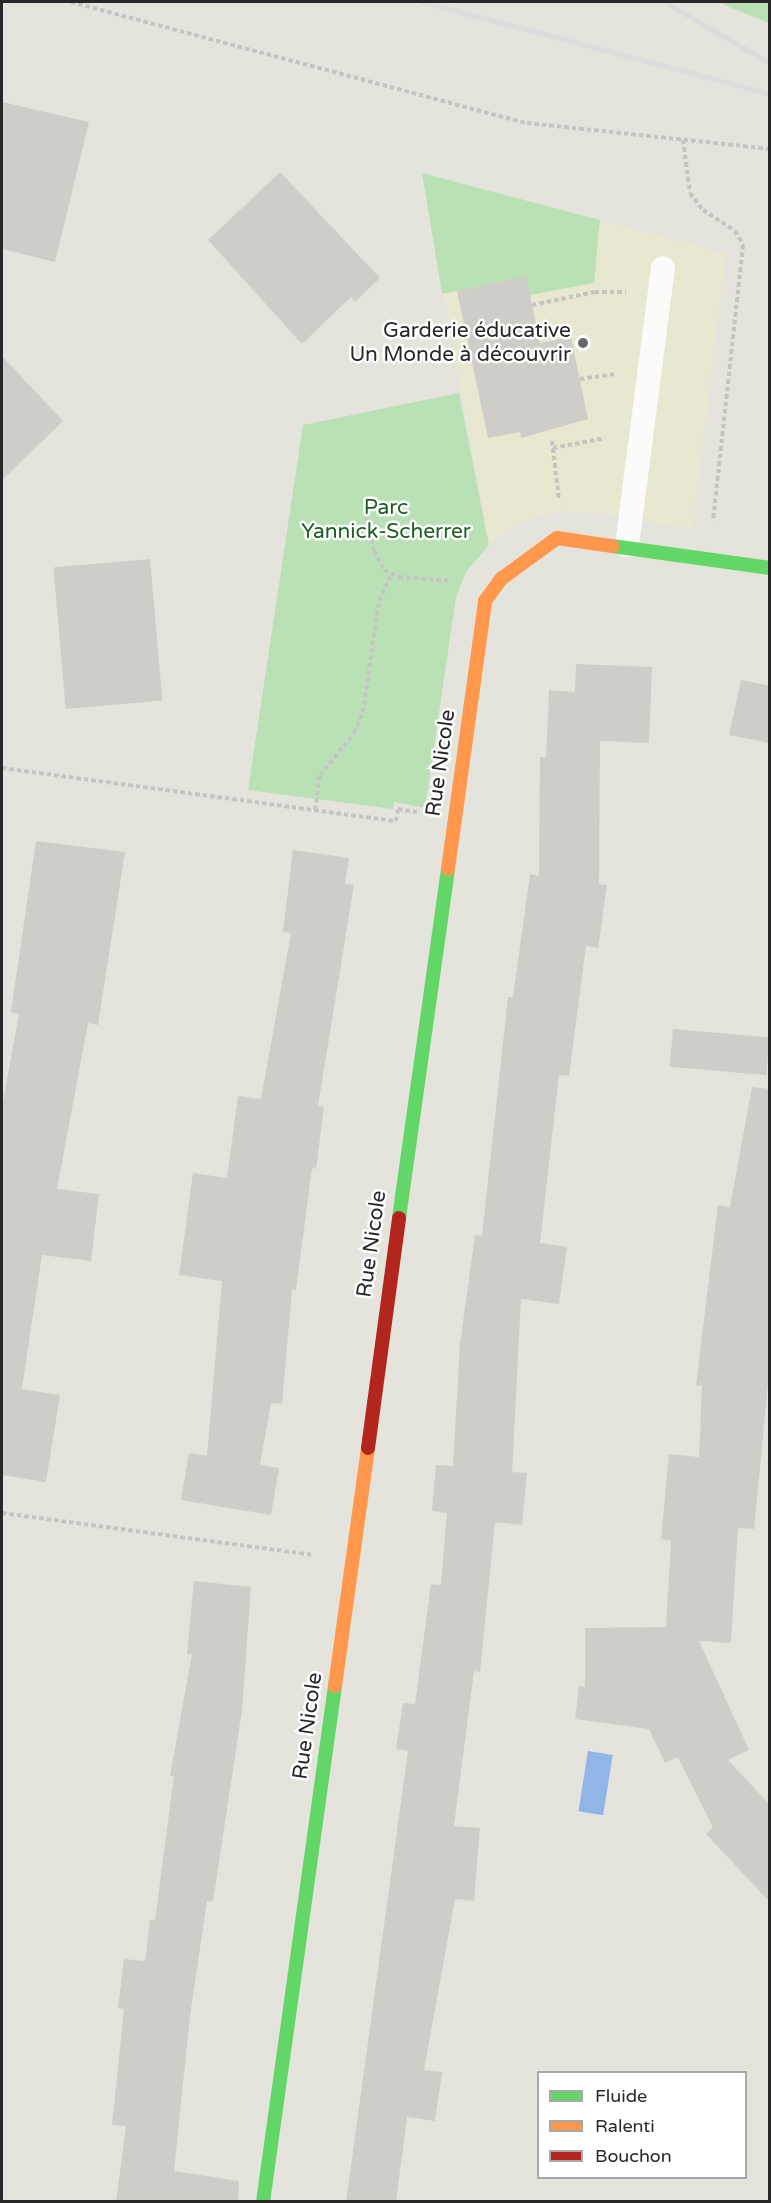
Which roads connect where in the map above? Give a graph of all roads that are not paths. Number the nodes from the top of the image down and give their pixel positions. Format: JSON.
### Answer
{"nodes":[{"id":1,"x":663,"y":268,"type":"dead end"},
{"id":2,"x":627,"y":545,"type":"junction"},
{"id":3,"x":770,"y":568,"type":"edge"},
{"id":4,"x":262,"y":2202,"type":"edge"}],
"edges":[{"from":1,"to":2,"type":"lane"},
{"from":2,"to":3,"type":"street","name":"Rue Nicole"},
{"from":2,"to":4,"type":"street","name":"Rue Nicole"}]}
